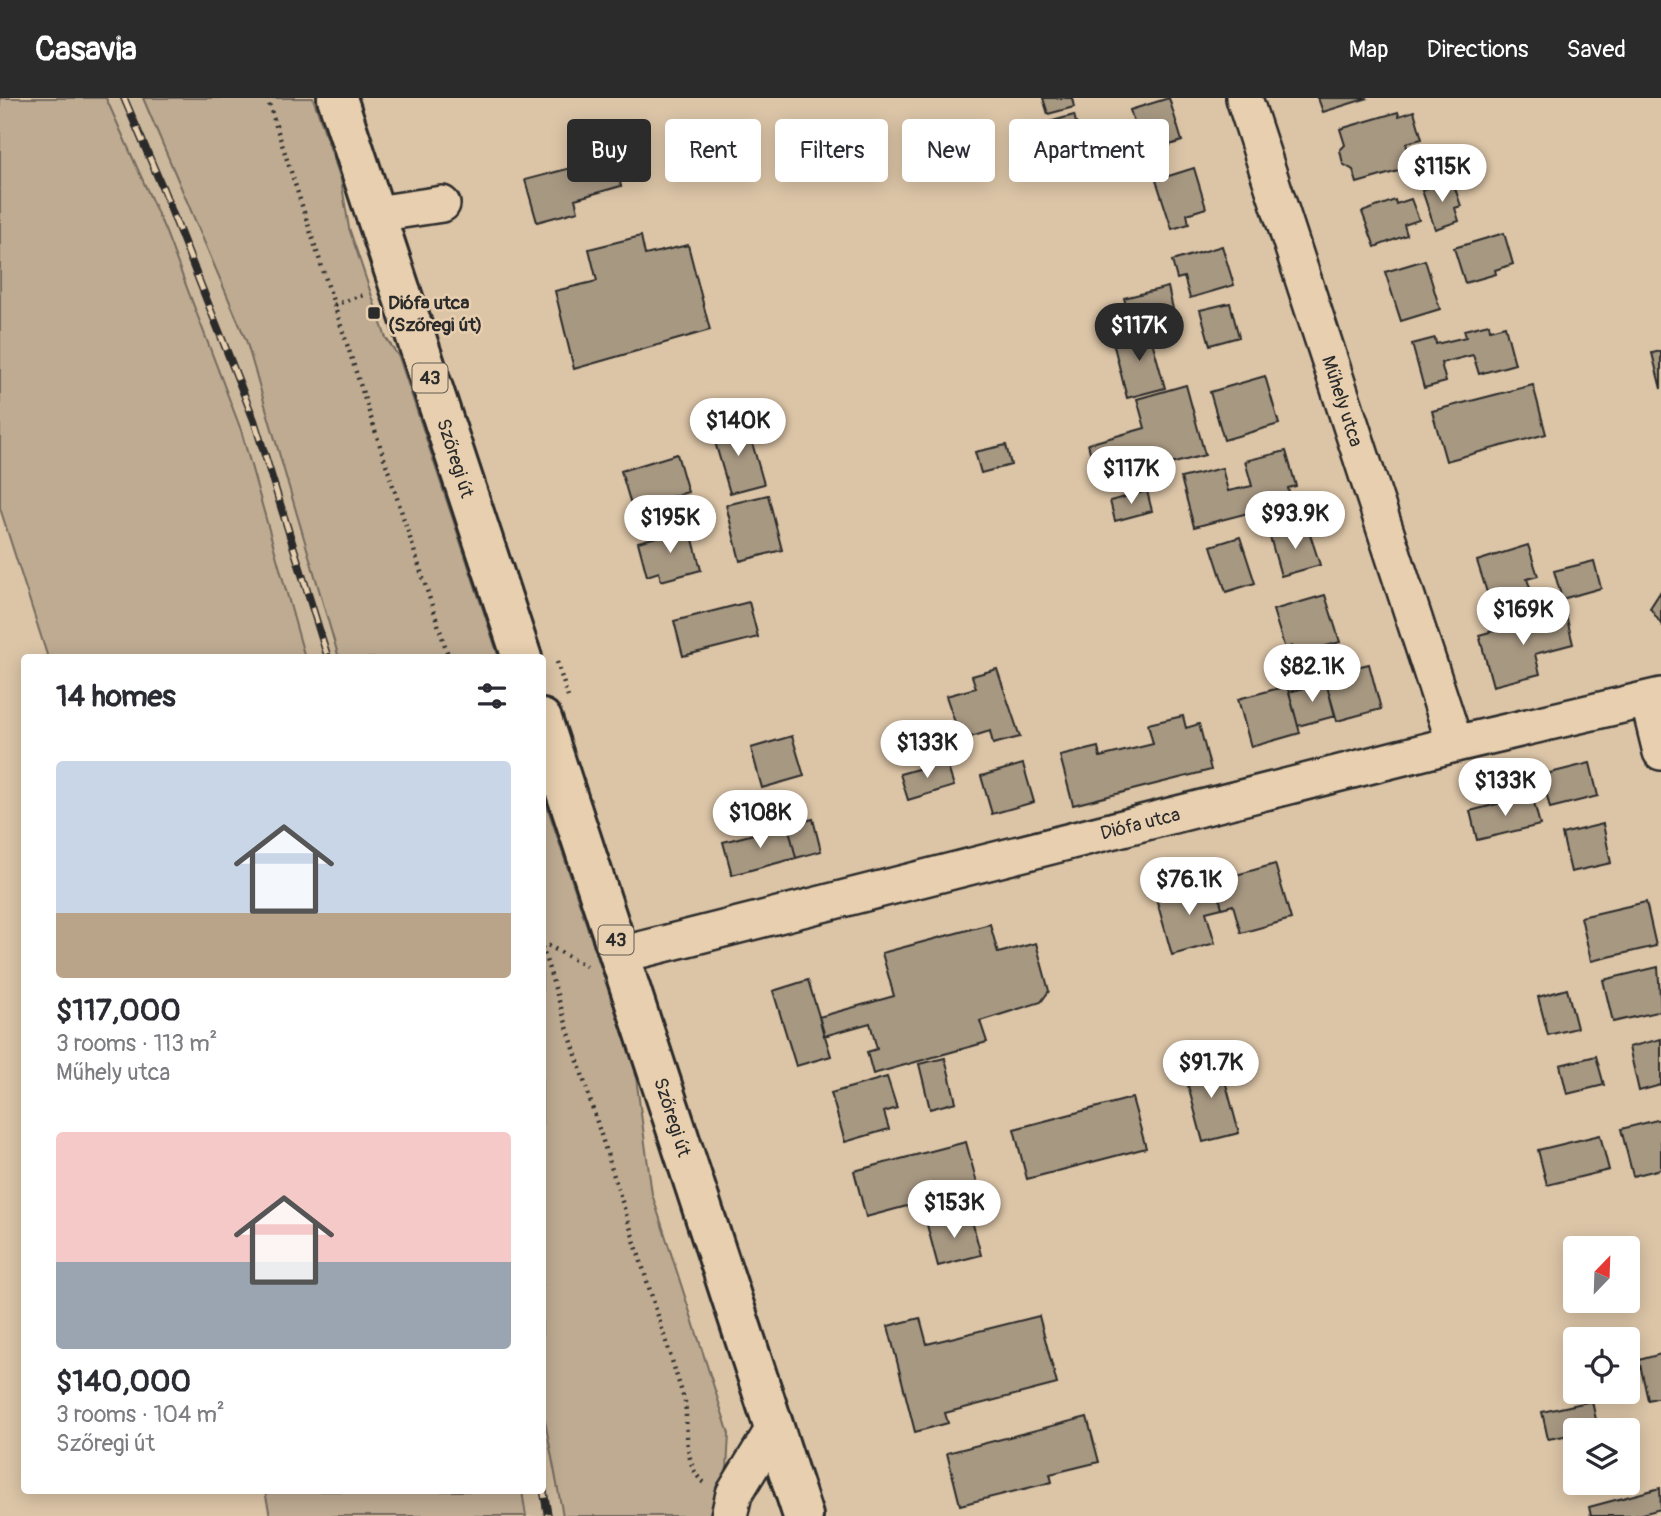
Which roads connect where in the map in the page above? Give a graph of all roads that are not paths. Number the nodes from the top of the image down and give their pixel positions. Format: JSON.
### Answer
{"nodes":[{"id":1,"x":337,"y":98,"type":"edge"},
{"id":2,"x":1244,"y":98,"type":"edge"},
{"id":3,"x":442,"y":204,"type":"dead end"},
{"id":4,"x":376,"y":214,"type":"junction"},
{"id":5,"x":521,"y":654,"type":"edge"},
{"id":6,"x":1655,"y":697,"type":"edge"},
{"id":7,"x":546,"y":734,"type":"edge"},
{"id":8,"x":1455,"y":744,"type":"junction"},
{"id":9,"x":1661,"y":752,"type":"edge"},
{"id":10,"x":607,"y":963,"type":"junction"},
{"id":11,"x":775,"y":1427,"type":"junction"},
{"id":12,"x":732,"y":1505,"type":"edge"},
{"id":13,"x":803,"y":1516,"type":"edge"}],
"edges":[{"from":1,"to":4,"type":"main road","name":"Szőregi út","number":"43"},
{"from":2,"to":8,"type":"street","name":"Műhely utca"},
{"from":3,"to":4,"type":"street"},
{"from":4,"to":5,"type":"main road","name":"Szőregi út","number":"43"},
{"from":6,"to":8,"type":"street","name":"Diófa utca"},
{"from":6,"to":9,"type":"street"},
{"from":7,"to":10,"type":"main road","name":"Szőregi út","number":"43"},
{"from":8,"to":10,"type":"street","name":"Diófa utca"},
{"from":10,"to":11,"type":"main road","name":"Szőregi út","number":"43"},
{"from":11,"to":12,"type":"street"},
{"from":11,"to":13,"type":"main road","name":"Szőregi út","number":"43"}]}
